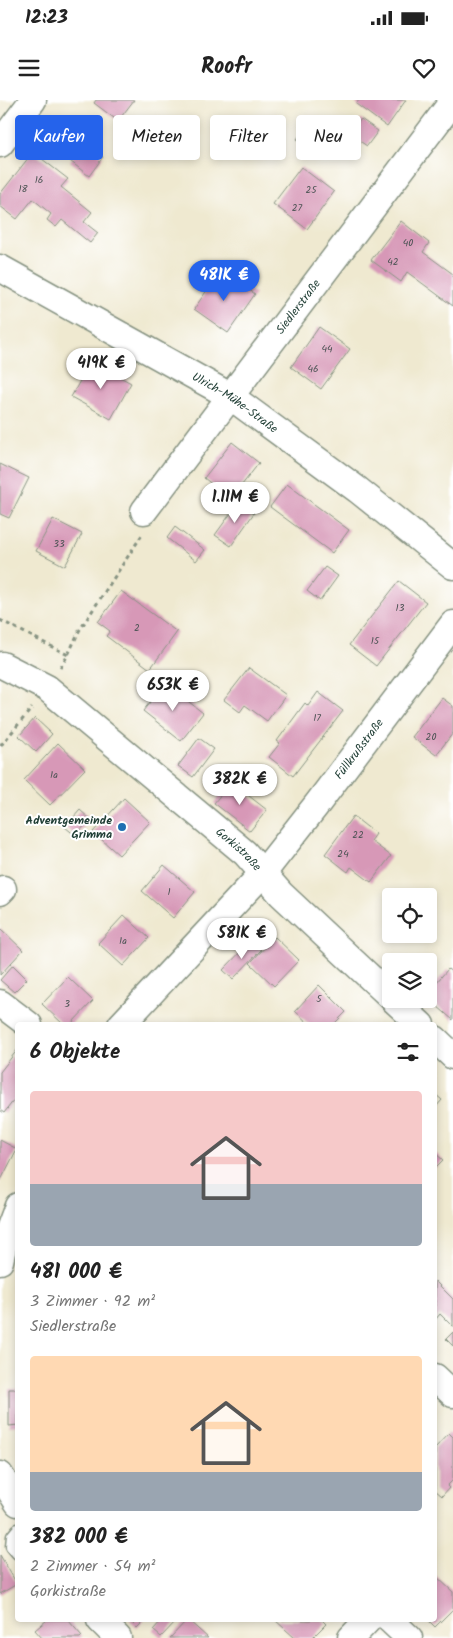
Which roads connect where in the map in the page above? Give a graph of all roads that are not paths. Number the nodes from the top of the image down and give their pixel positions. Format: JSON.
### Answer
{"nodes":[{"id":1,"x":33,"y":100,"type":"edge"},
{"id":2,"x":453,"y":101,"type":"edge"},
{"id":3,"x":0,"y":144,"type":"edge"},
{"id":4,"x":0,"y":268,"type":"edge"},
{"id":5,"x":230,"y":396,"type":"junction"},
{"id":6,"x":144,"y":511,"type":"road end"},
{"id":7,"x":453,"y":566,"type":"edge"},
{"id":8,"x":453,"y":624,"type":"edge"},
{"id":9,"x":2,"y":665,"type":"dead end"},
{"id":10,"x":263,"y":873,"type":"junction"},
{"id":11,"x":382,"y":989,"type":"edge"},
{"id":12,"x":0,"y":1003,"type":"edge"},
{"id":13,"x":402,"y":1008,"type":"edge"},
{"id":14,"x":25,"y":1022,"type":"edge"},
{"id":15,"x":124,"y":1022,"type":"edge"},
{"id":16,"x":417,"y":1022,"type":"edge"},
{"id":17,"x":437,"y":1041,"type":"edge"},
{"id":18,"x":453,"y":1056,"type":"edge"},
{"id":19,"x":15,"y":1214,"type":"edge"},
{"id":20,"x":0,"y":1261,"type":"edge"},
{"id":21,"x":437,"y":1379,"type":"edge"},
{"id":22,"x":453,"y":1394,"type":"edge"},
{"id":23,"x":0,"y":1475,"type":"edge"},
{"id":24,"x":15,"y":1499,"type":"edge"},
{"id":25,"x":15,"y":1534,"type":"edge"},
{"id":26,"x":15,"y":1550,"type":"edge"},
{"id":27,"x":102,"y":1622,"type":"edge"},
{"id":28,"x":366,"y":1622,"type":"edge"},
{"id":29,"x":392,"y":1622,"type":"edge"},
{"id":30,"x":118,"y":1638,"type":"edge"},
{"id":31,"x":351,"y":1638,"type":"edge"},
{"id":32,"x":409,"y":1638,"type":"edge"}],
"edges":[{"from":1,"to":3,"type":"street"},
{"from":2,"to":5,"type":"street","name":"Siedlerstraße"},
{"from":4,"to":5,"type":"street","name":"Ulrich-Mühe-Straße"},
{"from":5,"to":6,"type":"street","name":"Siedlerstraße"},
{"from":5,"to":7,"type":"street","name":"Ulrich-Mühe-Straße"},
{"from":8,"to":10,"type":"street","name":"Füllkrußstraße"},
{"from":9,"to":10,"type":"street","name":"Gorkistraße"},
{"from":10,"to":11,"type":"street","name":"Gorkistraße"},
{"from":10,"to":15,"type":"street","name":"Füllkrußstraße"},
{"from":12,"to":14,"type":"street"},
{"from":13,"to":16,"type":"street","name":"Gorkistraße"},
{"from":17,"to":18,"type":"street"},
{"from":19,"to":20,"type":"street"},
{"from":21,"to":22,"type":"street"},
{"from":23,"to":24,"type":"street"},
{"from":25,"to":26,"type":"lane"},
{"from":27,"to":30,"type":"street"},
{"from":28,"to":31,"type":"street"},
{"from":29,"to":32,"type":"street"}]}
